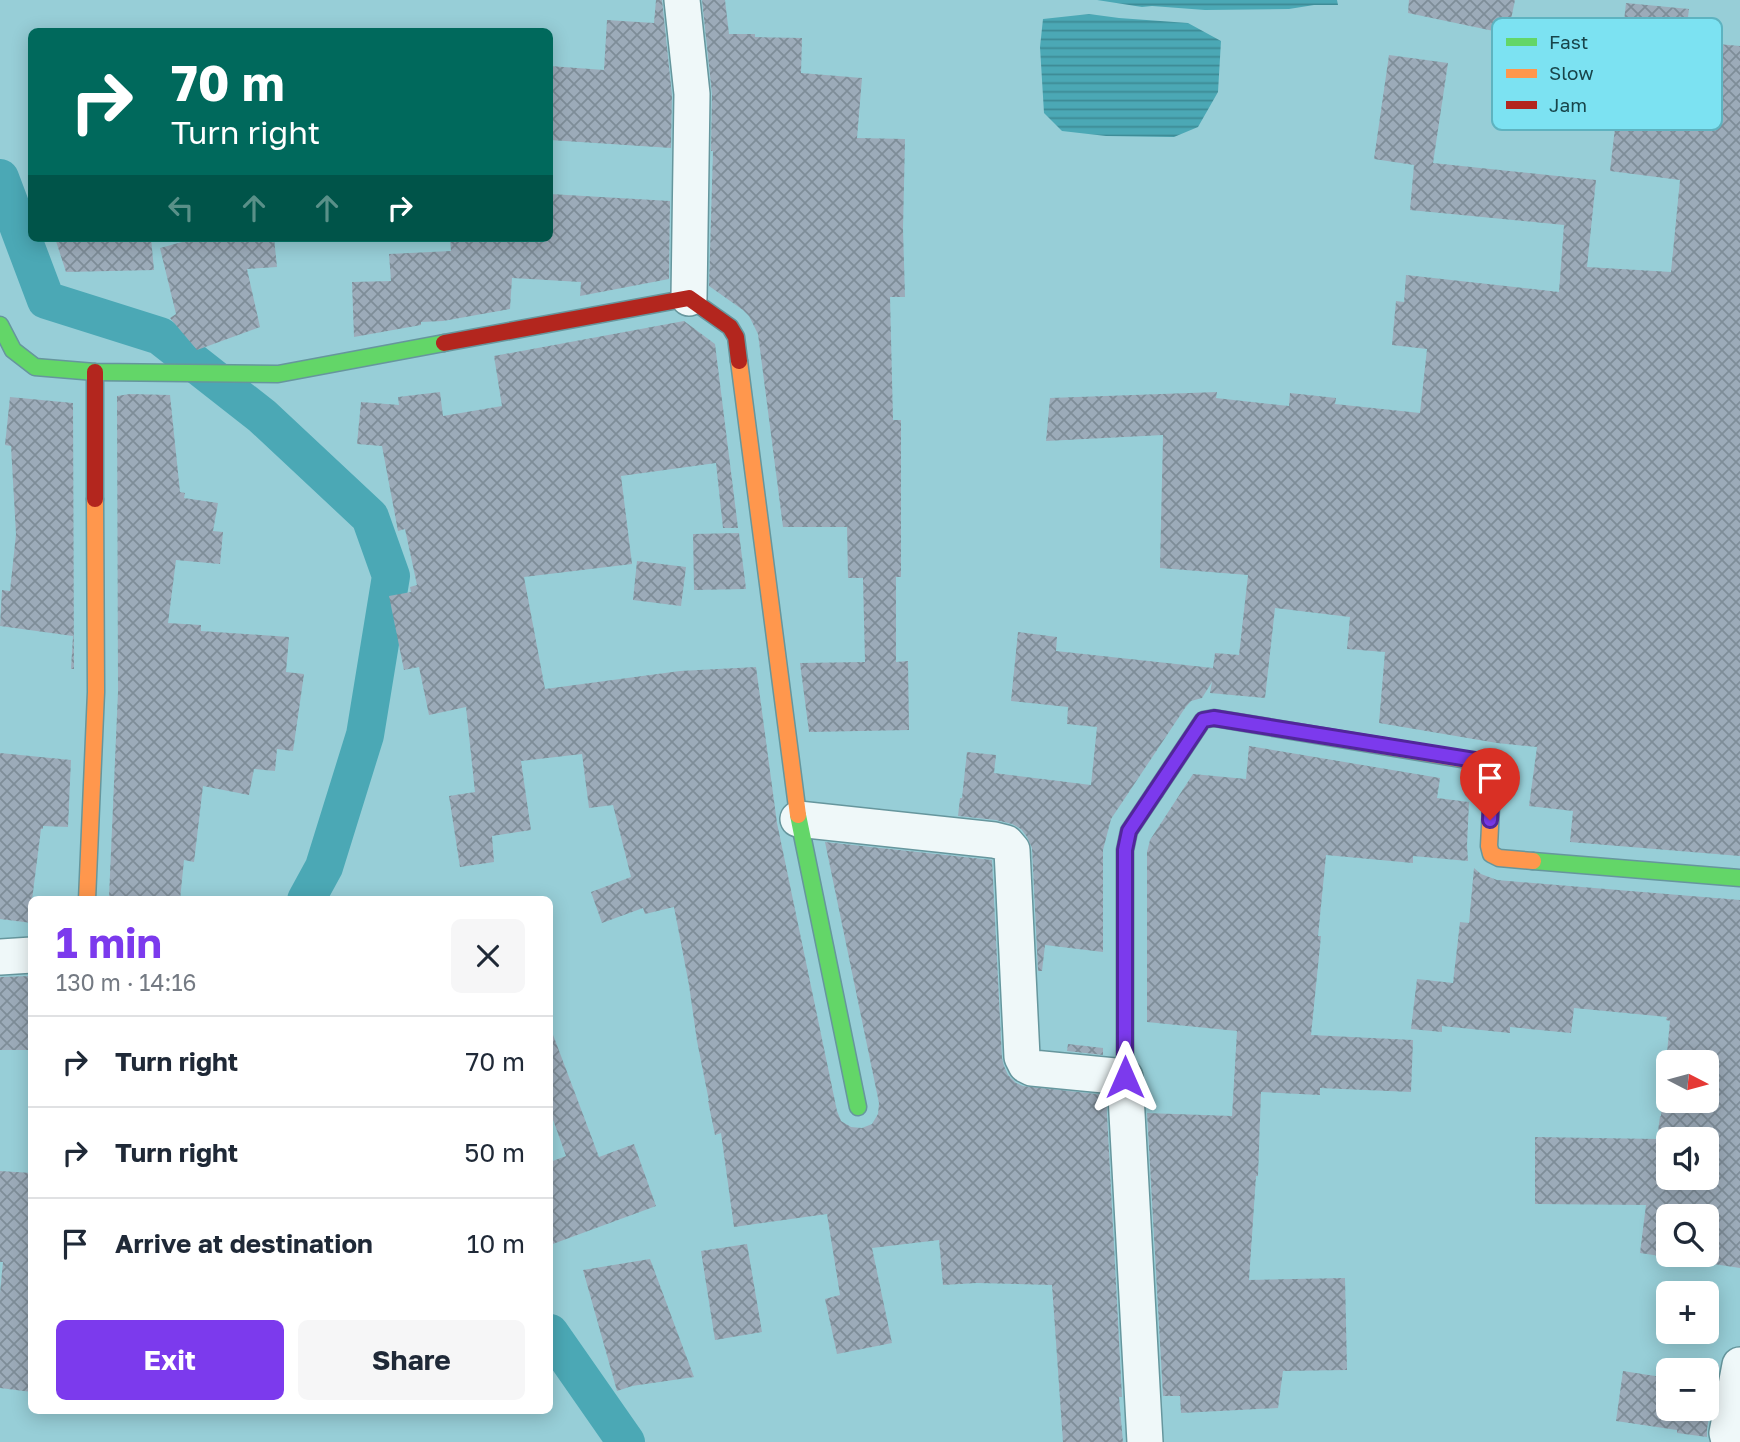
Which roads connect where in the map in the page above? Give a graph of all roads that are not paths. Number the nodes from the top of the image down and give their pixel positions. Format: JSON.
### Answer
{"nodes":[{"id":1,"x":682,"y":0,"type":"edge"},
{"id":2,"x":689,"y":298,"type":"junction"},
{"id":3,"x":0,"y":325,"type":"edge"},
{"id":4,"x":95,"y":372,"type":"junction"},
{"id":5,"x":798,"y":819,"type":"junction"},
{"id":6,"x":1740,"y":878,"type":"edge"},
{"id":7,"x":88,"y":896,"type":"edge"},
{"id":8,"x":28,"y":955,"type":"edge"},
{"id":9,"x":0,"y":957,"type":"edge"},
{"id":10,"x":1125,"y":1077,"type":"junction"},
{"id":11,"x":858,"y":1107,"type":"dead end"},
{"id":12,"x":1740,"y":1365,"type":"edge"},
{"id":13,"x":1145,"y":1442,"type":"edge"},
{"id":14,"x":1730,"y":1442,"type":"edge"}],
"edges":[{"from":1,"to":2,"type":"street"},
{"from":2,"to":4,"type":"street"},
{"from":2,"to":5,"type":"street"},
{"from":3,"to":4,"type":"street"},
{"from":4,"to":7,"type":"street"},
{"from":5,"to":10,"type":"street"},
{"from":5,"to":11,"type":"street"},
{"from":6,"to":10,"type":"street"},
{"from":8,"to":9,"type":"street"},
{"from":10,"to":13,"type":"street"},
{"from":12,"to":14,"type":"street"}]}
